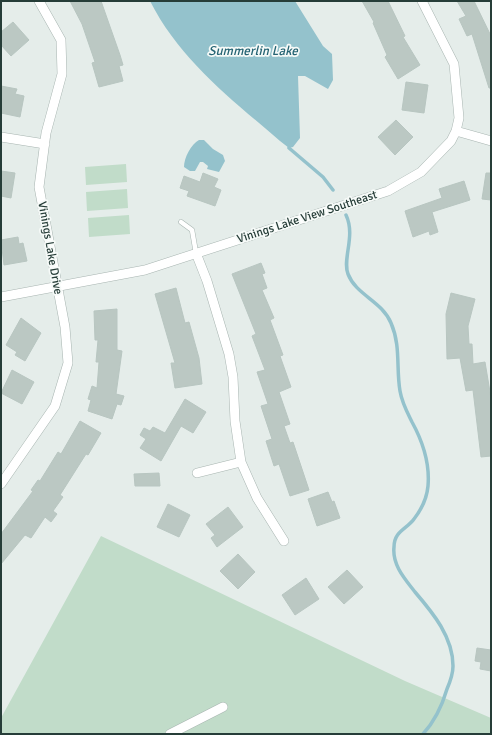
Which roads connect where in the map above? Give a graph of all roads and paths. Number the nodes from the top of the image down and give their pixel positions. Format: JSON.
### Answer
{"nodes":[{"id":1,"x":39,"y":1,"type":"edge"},
{"id":2,"x":422,"y":1,"type":"edge"},
{"id":3,"x":456,"y":131,"type":"junction"},
{"id":4,"x":1,"y":137,"type":"edge"},
{"id":5,"x":491,"y":141,"type":"edge"},
{"id":6,"x":45,"y":144,"type":"junction"},
{"id":7,"x":181,"y":222,"type":"dead end"},
{"id":8,"x":196,"y":253,"type":"junction"},
{"id":9,"x":57,"y":287,"type":"junction"},
{"id":10,"x":1,"y":297,"type":"edge"},
{"id":11,"x":241,"y":462,"type":"junction"},
{"id":12,"x":197,"y":473,"type":"dead end"},
{"id":13,"x":1,"y":484,"type":"edge"},
{"id":14,"x":284,"y":541,"type":"dead end"},
{"id":15,"x":223,"y":707,"type":"dead end"},
{"id":16,"x":170,"y":734,"type":"edge"}],
"edges":[{"from":1,"to":6,"type":"street","name":"Vinings Lake Drive"},
{"from":2,"to":3,"type":"street","name":"Vinings Lake View Southeast"},
{"from":3,"to":5,"type":"street"},
{"from":3,"to":8,"type":"street","name":"Vinings Lake View Southeast"},
{"from":4,"to":6,"type":"street"},
{"from":6,"to":9,"type":"street","name":"Vinings Lake Drive"},
{"from":7,"to":8,"type":"lane"},
{"from":8,"to":9,"type":"street","name":"Vinings Lake View Southeast"},
{"from":8,"to":11,"type":"street"},
{"from":9,"to":10,"type":"street","name":"Vinings Lake View Southeast"},
{"from":9,"to":13,"type":"street","name":"Vinings Lake Drive"},
{"from":11,"to":12,"type":"street"},
{"from":11,"to":14,"type":"street"},
{"from":15,"to":16,"type":"street"}]}
